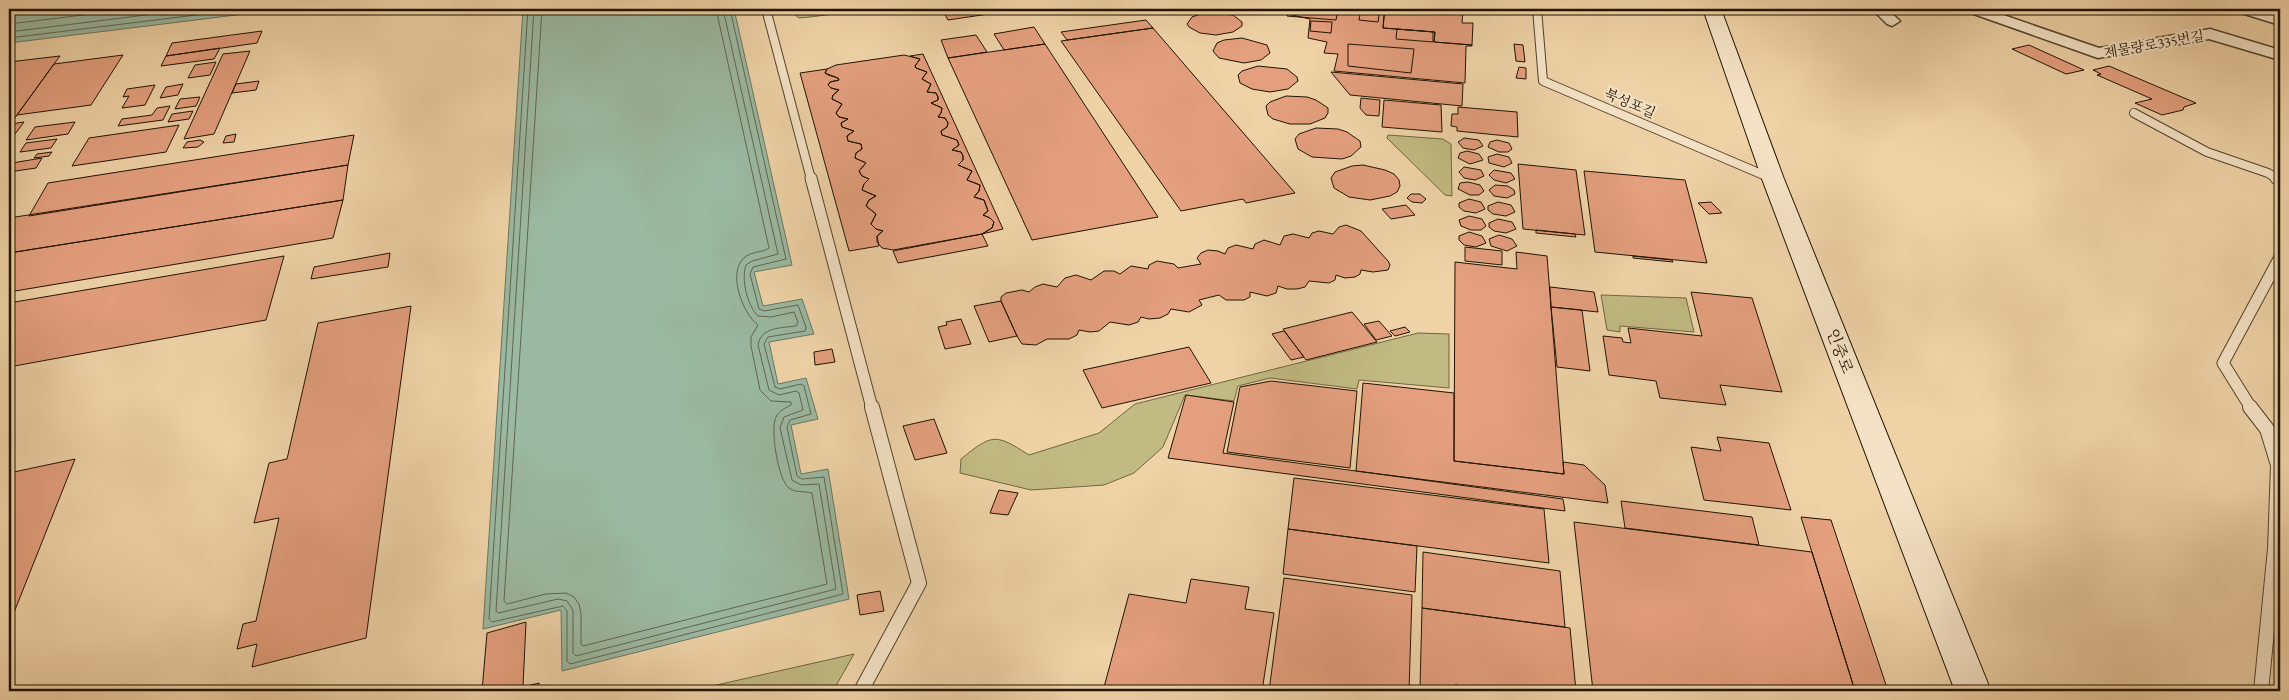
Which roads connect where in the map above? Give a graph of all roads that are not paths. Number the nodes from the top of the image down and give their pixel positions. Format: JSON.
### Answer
{"nodes":[{"id":1,"x":766,"y":9,"type":"edge"},
{"id":2,"x":1537,"y":9,"type":"edge"},
{"id":3,"x":1712,"y":9,"type":"edge"},
{"id":4,"x":1879,"y":9,"type":"edge"},
{"id":5,"x":1973,"y":9,"type":"edge"},
{"id":6,"x":2244,"y":9,"type":"edge"},
{"id":7,"x":1892,"y":21,"type":"dead end"},
{"id":8,"x":2280,"y":21,"type":"edge"},
{"id":9,"x":2280,"y":55,"type":"edge"},
{"id":10,"x":2134,"y":113,"type":"dead end"},
{"id":11,"x":1773,"y":179,"type":"junction"},
{"id":12,"x":2280,"y":181,"type":"edge"},
{"id":13,"x":2280,"y":257,"type":"edge"},
{"id":14,"x":861,"y":691,"type":"edge"},
{"id":15,"x":1973,"y":691,"type":"edge"},
{"id":16,"x":2261,"y":691,"type":"edge"}],
"edges":[{"from":1,"to":14,"type":"lane"},
{"from":2,"to":11,"type":"lane","name":"북성포길"},
{"from":3,"to":11,"type":"main road","name":"인중로"},
{"from":4,"to":7,"type":"street"},
{"from":5,"to":9,"type":"street","name":"제물량로335번길"},
{"from":6,"to":8,"type":"street"},
{"from":10,"to":12,"type":"lane"},
{"from":11,"to":15,"type":"main road","name":"인중로"},
{"from":13,"to":16,"type":"lane"}]}
